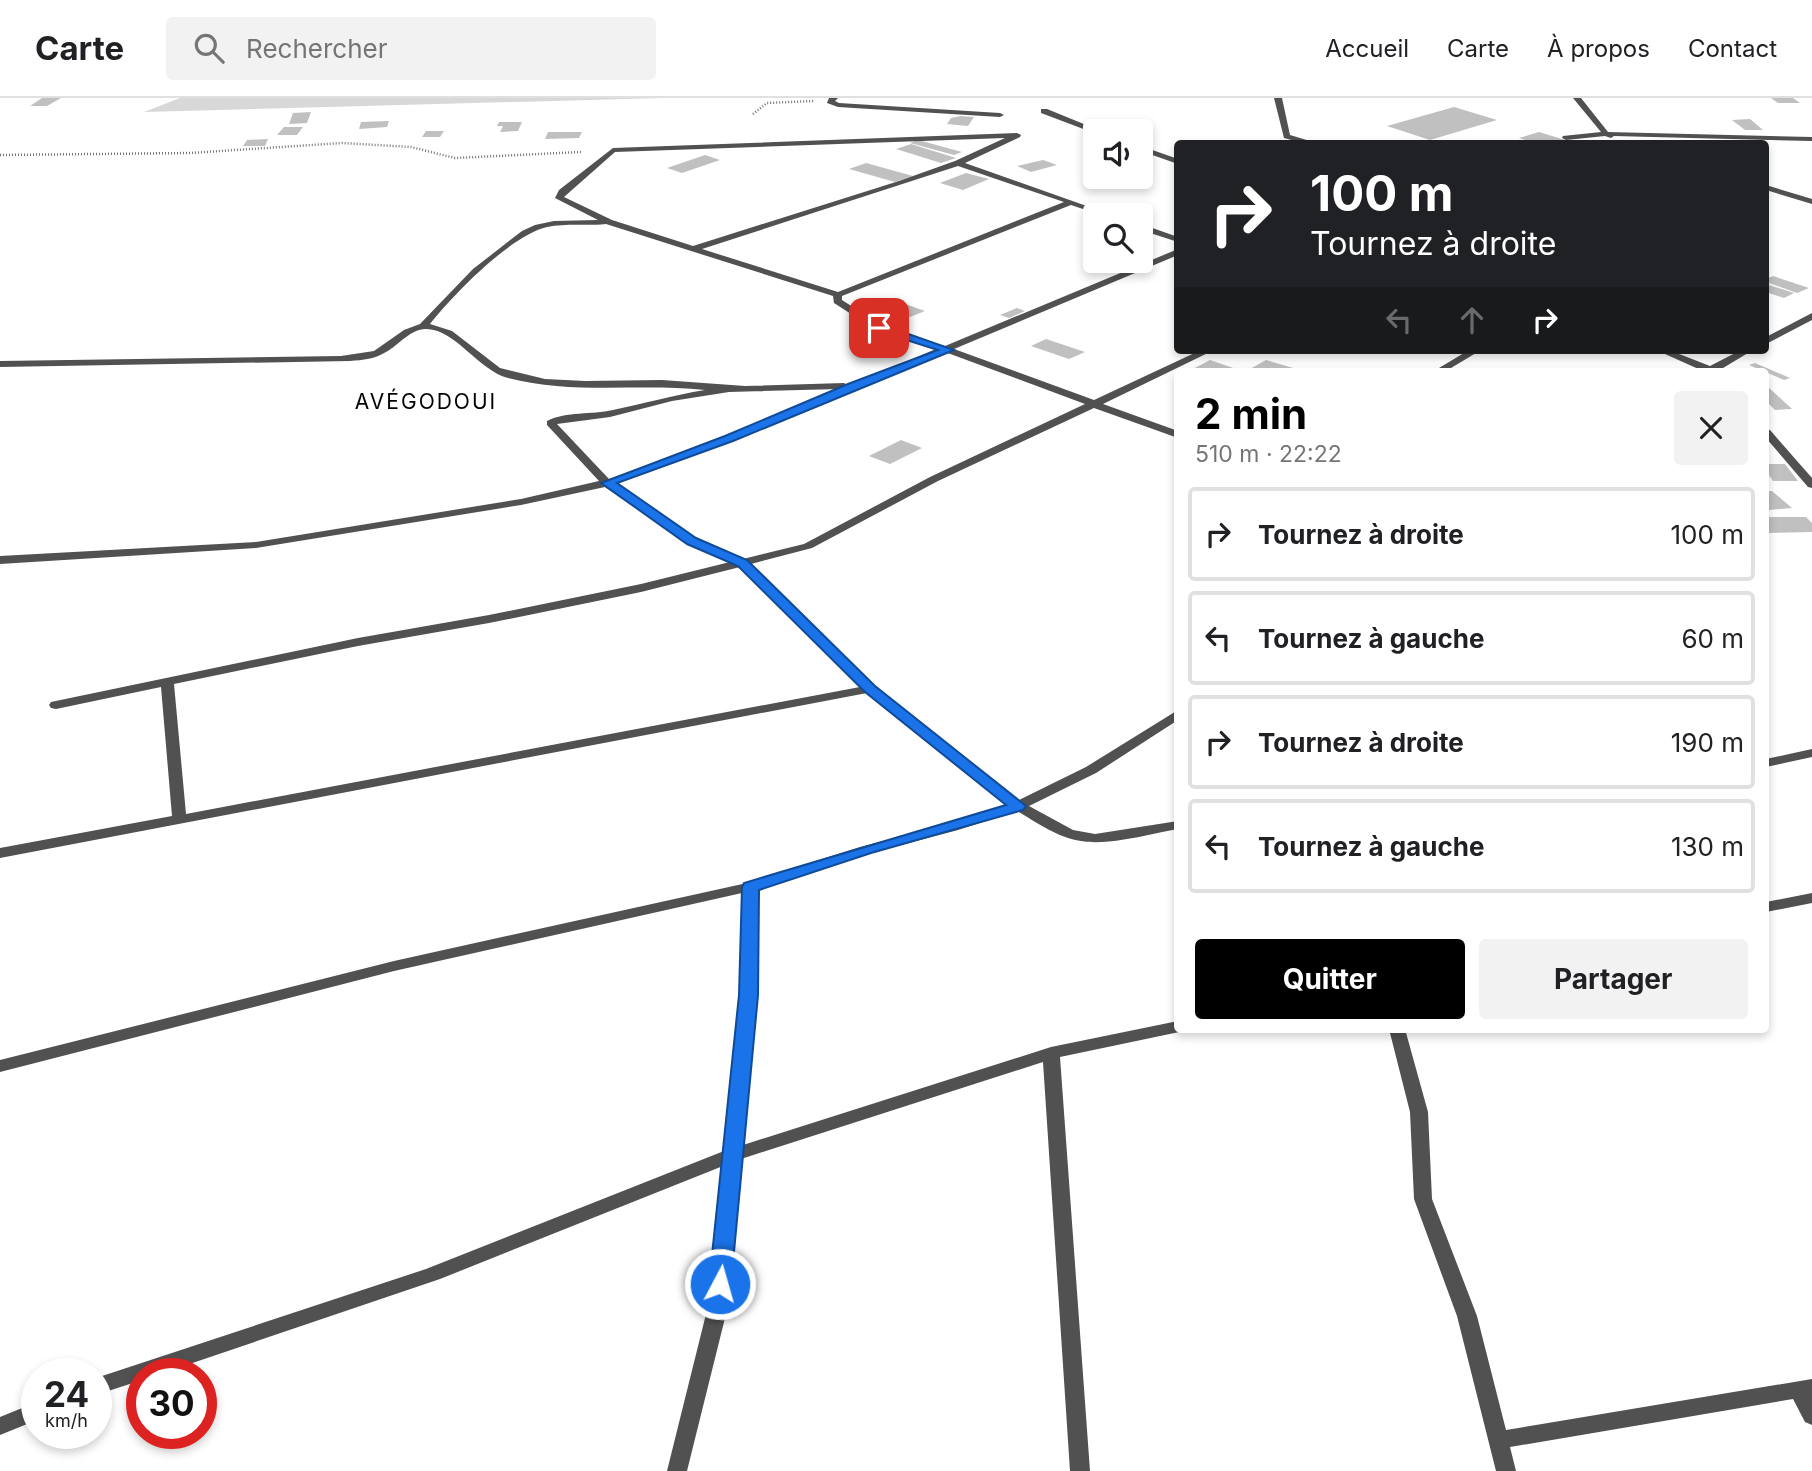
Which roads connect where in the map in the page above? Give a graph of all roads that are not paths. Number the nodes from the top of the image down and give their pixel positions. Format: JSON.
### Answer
{"nodes":[{"id":1,"x":1278,"y":98,"type":"edge"},
{"id":2,"x":1577,"y":98,"type":"edge"},
{"id":3,"x":832,"y":100,"type":"edge"},
{"id":4,"x":1044,"y":111,"type":"dead end"},
{"id":5,"x":1000,"y":116,"type":"dead end"},
{"id":6,"x":1083,"y":126,"type":"edge"},
{"id":7,"x":1606,"y":134,"type":"junction"},
{"id":8,"x":1766,"y":137,"type":"junction"},
{"id":9,"x":1566,"y":138,"type":"dead end"},
{"id":10,"x":1812,"y":139,"type":"edge"},
{"id":11,"x":1302,"y":140,"type":"edge"},
{"id":12,"x":1623,"y":140,"type":"edge"},
{"id":13,"x":1812,"y":149,"type":"edge"},
{"id":14,"x":1153,"y":153,"type":"edge"},
{"id":15,"x":1174,"y":160,"type":"edge"},
{"id":16,"x":958,"y":163,"type":"junction"},
{"id":17,"x":1769,"y":188,"type":"edge"},
{"id":18,"x":1072,"y":202,"type":"junction"},
{"id":19,"x":1812,"y":202,"type":"edge"},
{"id":20,"x":1083,"y":206,"type":"edge"},
{"id":21,"x":609,"y":222,"type":"junction"},
{"id":22,"x":1153,"y":231,"type":"edge"},
{"id":23,"x":1174,"y":239,"type":"edge"},
{"id":24,"x":693,"y":249,"type":"junction"},
{"id":25,"x":1174,"y":254,"type":"edge"},
{"id":26,"x":838,"y":295,"type":"junction"},
{"id":27,"x":1812,"y":316,"type":"edge"},
{"id":28,"x":423,"y":326,"type":"junction"},
{"id":29,"x":1769,"y":339,"type":"edge"},
{"id":30,"x":948,"y":350,"type":"junction"},
{"id":31,"x":1200,"y":354,"type":"edge"},
{"id":32,"x":1469,"y":354,"type":"edge"},
{"id":33,"x":1671,"y":354,"type":"edge"},
{"id":34,"x":1741,"y":354,"type":"edge"},
{"id":35,"x":0,"y":364,"type":"edge"},
{"id":36,"x":1444,"y":368,"type":"edge"},
{"id":37,"x":1706,"y":368,"type":"edge"},
{"id":38,"x":1715,"y":368,"type":"edge"},
{"id":39,"x":852,"y":386,"type":"junction"},
{"id":40,"x":729,"y":389,"type":"junction"},
{"id":41,"x":1092,"y":404,"type":"junction"},
{"id":42,"x":1174,"y":434,"type":"edge"},
{"id":43,"x":1769,"y":435,"type":"edge"},
{"id":44,"x":607,"y":483,"type":"junction"},
{"id":45,"x":1812,"y":485,"type":"edge"},
{"id":46,"x":0,"y":560,"type":"edge"},
{"id":47,"x":743,"y":563,"type":"junction"},
{"id":48,"x":167,"y":684,"type":"junction"},
{"id":49,"x":870,"y":689,"type":"junction"},
{"id":50,"x":55,"y":705,"type":"dead end"},
{"id":51,"x":1174,"y":716,"type":"edge"},
{"id":52,"x":1812,"y":753,"type":"edge"},
{"id":53,"x":1769,"y":762,"type":"edge"},
{"id":54,"x":1018,"y":806,"type":"junction"},
{"id":55,"x":179,"y":819,"type":"junction"},
{"id":56,"x":1174,"y":826,"type":"edge"},
{"id":57,"x":0,"y":853,"type":"edge"},
{"id":58,"x":750,"y":887,"type":"junction"},
{"id":59,"x":1812,"y":898,"type":"edge"},
{"id":60,"x":1769,"y":906,"type":"edge"},
{"id":61,"x":1174,"y":1028,"type":"edge"},
{"id":62,"x":1398,"y":1033,"type":"edge"},
{"id":63,"x":1051,"y":1053,"type":"junction"},
{"id":64,"x":0,"y":1066,"type":"edge"},
{"id":65,"x":735,"y":1154,"type":"junction"},
{"id":66,"x":112,"y":1382,"type":"edge"},
{"id":67,"x":1805,"y":1389,"type":"edge"},
{"id":68,"x":1812,"y":1416,"type":"edge"},
{"id":69,"x":21,"y":1417,"type":"edge"},
{"id":70,"x":0,"y":1426,"type":"edge"},
{"id":71,"x":1499,"y":1440,"type":"junction"},
{"id":72,"x":677,"y":1471,"type":"edge"},
{"id":73,"x":1080,"y":1471,"type":"edge"},
{"id":74,"x":1506,"y":1471,"type":"edge"}],
"edges":[{"from":1,"to":11,"type":"street"},
{"from":2,"to":7,"type":"street"},
{"from":3,"to":5,"type":"street"},
{"from":4,"to":6,"type":"street"},
{"from":7,"to":8,"type":"street"},
{"from":7,"to":9,"type":"street"},
{"from":7,"to":12,"type":"street"},
{"from":8,"to":10,"type":"street"},
{"from":8,"to":13,"type":"street"},
{"from":14,"to":15,"type":"street"},
{"from":16,"to":18,"type":"street"},
{"from":16,"to":21,"type":"street"},
{"from":16,"to":24,"type":"street"},
{"from":17,"to":19,"type":"street"},
{"from":18,"to":20,"type":"street"},
{"from":18,"to":26,"type":"street"},
{"from":21,"to":24,"type":"street"},
{"from":21,"to":28,"type":"street"},
{"from":22,"to":23,"type":"street"},
{"from":24,"to":26,"type":"street"},
{"from":25,"to":30,"type":"street"},
{"from":26,"to":30,"type":"street"},
{"from":27,"to":29,"type":"street"},
{"from":28,"to":35,"type":"street"},
{"from":28,"to":40,"type":"street"},
{"from":30,"to":39,"type":"street"},
{"from":30,"to":41,"type":"street"},
{"from":31,"to":41,"type":"street"},
{"from":32,"to":36,"type":"street"},
{"from":33,"to":37,"type":"street"},
{"from":34,"to":38,"type":"street"},
{"from":39,"to":40,"type":"street"},
{"from":39,"to":44,"type":"street"},
{"from":40,"to":44,"type":"street"},
{"from":41,"to":42,"type":"street"},
{"from":41,"to":47,"type":"street"},
{"from":43,"to":45,"type":"street"},
{"from":44,"to":46,"type":"street"},
{"from":44,"to":47,"type":"street"},
{"from":47,"to":48,"type":"street"},
{"from":47,"to":49,"type":"street"},
{"from":48,"to":50,"type":"street"},
{"from":48,"to":55,"type":"street"},
{"from":49,"to":54,"type":"street"},
{"from":49,"to":55,"type":"street"},
{"from":51,"to":54,"type":"street"},
{"from":52,"to":53,"type":"street"},
{"from":54,"to":56,"type":"street"},
{"from":54,"to":58,"type":"street"},
{"from":55,"to":57,"type":"street"},
{"from":58,"to":64,"type":"street"},
{"from":58,"to":65,"type":"street"},
{"from":59,"to":60,"type":"street"},
{"from":61,"to":63,"type":"street"},
{"from":62,"to":71,"type":"street"},
{"from":63,"to":65,"type":"street"},
{"from":63,"to":73,"type":"street"},
{"from":65,"to":66,"type":"street"},
{"from":65,"to":72,"type":"street"},
{"from":67,"to":68,"type":"street"},
{"from":67,"to":71,"type":"street"},
{"from":69,"to":70,"type":"street"},
{"from":71,"to":74,"type":"street"}]}
